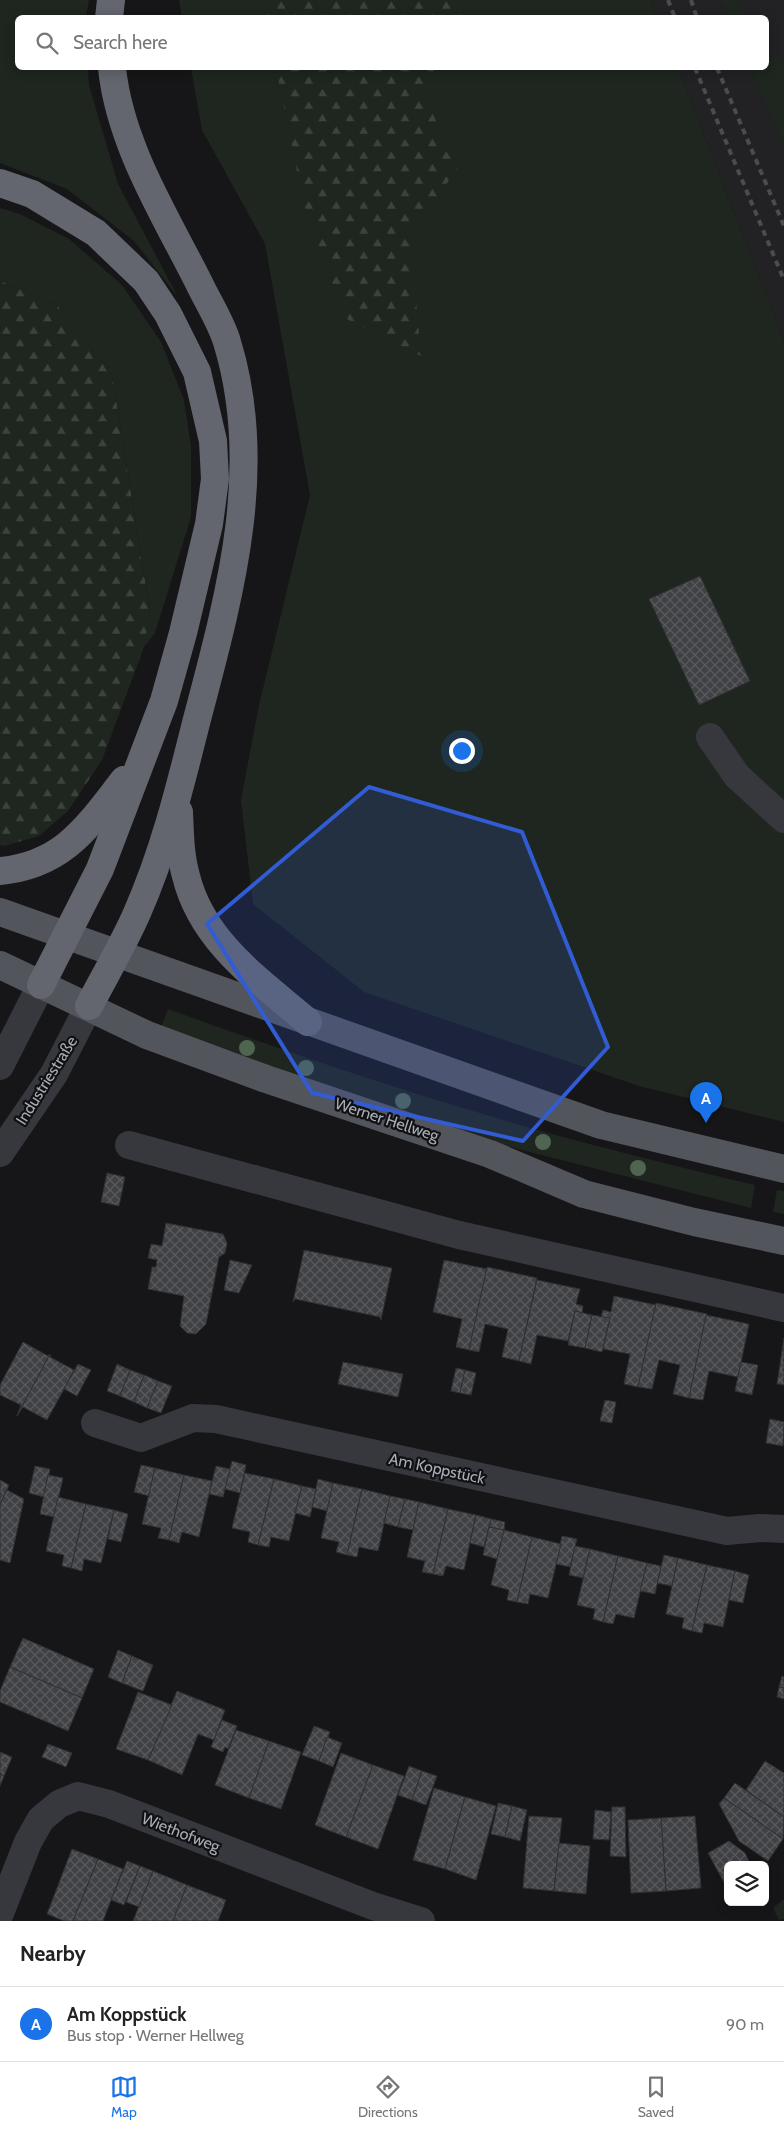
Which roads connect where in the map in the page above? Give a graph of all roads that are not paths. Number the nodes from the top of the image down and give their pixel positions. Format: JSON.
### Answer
{"nodes":[{"id":1,"x":111,"y":0,"type":"edge"},
{"id":2,"x":109,"y":15,"type":"edge"},
{"id":3,"x":112,"y":70,"type":"edge"},
{"id":4,"x":0,"y":183,"type":"edge"},
{"id":5,"x":710,"y":737,"type":"dead end"},
{"id":6,"x":142,"y":756,"type":"junction"},
{"id":7,"x":179,"y":791,"type":"junction"},
{"id":8,"x":784,"y":819,"type":"edge"},
{"id":9,"x":0,"y":871,"type":"edge"},
{"id":10,"x":0,"y":912,"type":"edge"},
{"id":11,"x":66,"y":935,"type":"junction"},
{"id":12,"x":117,"y":953,"type":"junction"},
{"id":13,"x":0,"y":965,"type":"edge"},
{"id":14,"x":42,"y":985,"type":"junction"},
{"id":15,"x":90,"y":1006,"type":"junction"},
{"id":16,"x":308,"y":1022,"type":"junction"},
{"id":17,"x":0,"y":1066,"type":"edge"},
{"id":18,"x":129,"y":1145,"type":"dead end"},
{"id":19,"x":0,"y":1153,"type":"edge"},
{"id":20,"x":784,"y":1169,"type":"edge"},
{"id":21,"x":784,"y":1241,"type":"edge"},
{"id":22,"x":784,"y":1308,"type":"edge"},
{"id":23,"x":95,"y":1423,"type":"dead end"},
{"id":24,"x":784,"y":1529,"type":"edge"},
{"id":25,"x":0,"y":1913,"type":"edge"},
{"id":26,"x":421,"y":1921,"type":"edge"}],
"edges":[{"from":1,"to":2,"type":"highway"},
{"from":3,"to":7,"type":"highway"},
{"from":4,"to":6,"type":"highway"},
{"from":5,"to":8,"type":"street"},
{"from":6,"to":9,"type":"highway"},
{"from":6,"to":11,"type":"highway"},
{"from":7,"to":12,"type":"highway"},
{"from":7,"to":16,"type":"highway"},
{"from":10,"to":11,"type":"main road"},
{"from":11,"to":12,"type":"main road"},
{"from":11,"to":14,"type":"highway"},
{"from":12,"to":15,"type":"highway"},
{"from":12,"to":16,"type":"main road"},
{"from":13,"to":14,"type":"main road","name":"Werner Hellweg"},
{"from":14,"to":15,"type":"main road","name":"Werner Hellweg"},
{"from":14,"to":17,"type":"street"},
{"from":15,"to":19,"type":"street","name":"Industriestraße"},
{"from":15,"to":21,"type":"main road","name":"Werner Hellweg"},
{"from":16,"to":20,"type":"main road"},
{"from":18,"to":22,"type":"street"},
{"from":23,"to":24,"type":"street","name":"Am Koppstück"},
{"from":25,"to":26,"type":"street","name":"Wiethofweg"}]}
